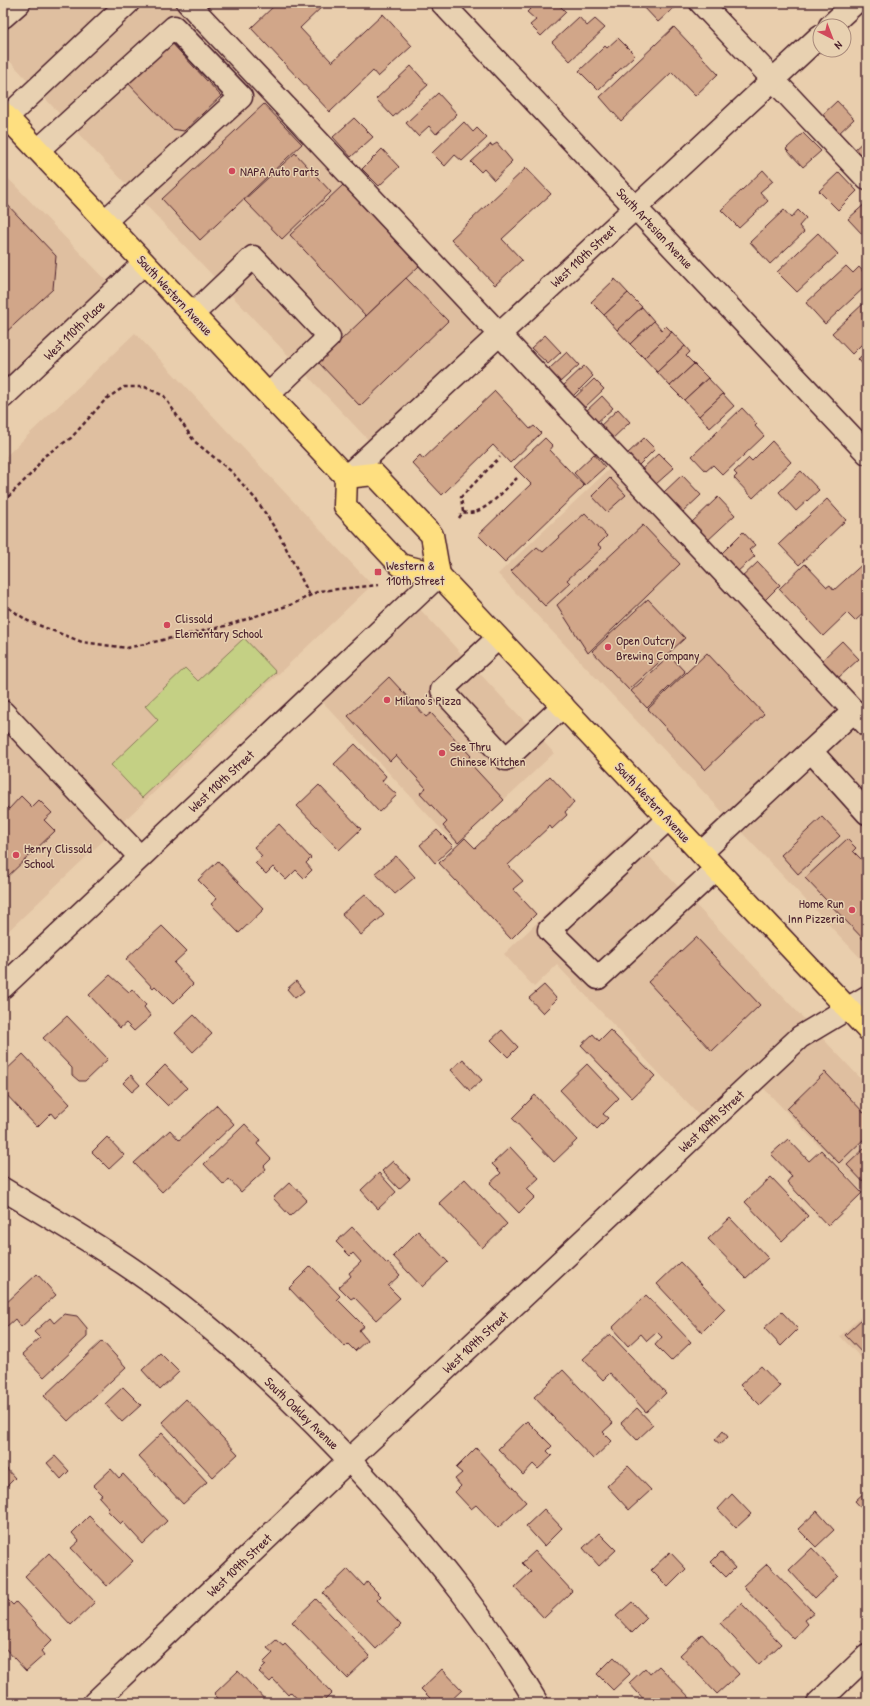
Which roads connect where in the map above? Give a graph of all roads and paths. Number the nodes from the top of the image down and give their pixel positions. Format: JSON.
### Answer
{"nodes":[{"id":1,"x":19,"y":3,"type":"edge"},
{"id":2,"x":128,"y":3,"type":"edge"},
{"id":3,"x":188,"y":3,"type":"edge"},
{"id":4,"x":442,"y":3,"type":"edge"},
{"id":5,"x":701,"y":3,"type":"edge"},
{"id":6,"x":855,"y":3,"type":"edge"},
{"id":7,"x":3,"y":17,"type":"edge"},
{"id":8,"x":839,"y":18,"type":"edge"},
{"id":9,"x":812,"y":43,"type":"edge"},
{"id":10,"x":773,"y":80,"type":"junction"},
{"id":11,"x":5,"y":115,"type":"edge"},
{"id":12,"x":38,"y":150,"type":"junction"},
{"id":13,"x":867,"y":179,"type":"edge"},
{"id":14,"x":635,"y":208,"type":"junction"},
{"id":15,"x":105,"y":221,"type":"junction"},
{"id":16,"x":144,"y":263,"type":"junction"},
{"id":17,"x":193,"y":314,"type":"junction"},
{"id":18,"x":499,"y":335,"type":"junction"},
{"id":19,"x":268,"y":394,"type":"junction"},
{"id":20,"x":3,"y":397,"type":"edge"},
{"id":21,"x":867,"y":453,"type":"edge"},
{"id":22,"x":500,"y":457,"type":"dead end"},
{"id":23,"x":346,"y":477,"type":"junction"},
{"id":24,"x":517,"y":478,"type":"dead end"},
{"id":25,"x":3,"y":502,"type":"edge"},
{"id":26,"x":463,"y":512,"type":"junction"},
{"id":27,"x":459,"y":518,"type":"dead end"},
{"id":28,"x":439,"y":575,"type":"junction"},
{"id":29,"x":379,"y":585,"type":"dead end"},
{"id":30,"x":310,"y":596,"type":"junction"},
{"id":31,"x":3,"y":604,"type":"edge"},
{"id":32,"x":498,"y":638,"type":"junction"},
{"id":33,"x":563,"y":706,"type":"junction"},
{"id":34,"x":3,"y":712,"type":"edge"},
{"id":35,"x":860,"y":718,"type":"edge"},
{"id":36,"x":811,"y":751,"type":"junction"},
{"id":37,"x":867,"y":813,"type":"edge"},
{"id":38,"x":669,"y":818,"type":"junction"},
{"id":39,"x":701,"y":853,"type":"junction"},
{"id":40,"x":140,"y":856,"type":"junction"},
{"id":41,"x":716,"y":869,"type":"junction"},
{"id":42,"x":3,"y":987,"type":"edge"},
{"id":43,"x":867,"y":997,"type":"edge"},
{"id":44,"x":848,"y":1008,"type":"junction"},
{"id":45,"x":867,"y":1029,"type":"edge"},
{"id":46,"x":3,"y":1189,"type":"edge"},
{"id":47,"x":349,"y":1460,"type":"junction"},
{"id":48,"x":867,"y":1656,"type":"edge"},
{"id":49,"x":94,"y":1703,"type":"edge"},
{"id":50,"x":537,"y":1703,"type":"edge"},
{"id":51,"x":818,"y":1703,"type":"edge"}],
"edges":[{"from":1,"to":7,"type":"street"},
{"from":2,"to":11,"type":"street"},
{"from":3,"to":18,"type":"street"},
{"from":4,"to":14,"type":"street","name":"South Artesian Avenue"},
{"from":5,"to":10,"type":"street"},
{"from":6,"to":8,"type":"street"},
{"from":9,"to":10,"type":"street","name":"West 110th Street"},
{"from":10,"to":13,"type":"street"},
{"from":10,"to":14,"type":"street","name":"West 110th Street"},
{"from":11,"to":12,"type":"main road","name":"South Western Avenue"},
{"from":12,"to":15,"type":"main road","name":"South Western Avenue"},
{"from":12,"to":15,"type":"street"},
{"from":14,"to":18,"type":"street","name":"West 110th Street"},
{"from":14,"to":21,"type":"street","name":"South Artesian Avenue"},
{"from":15,"to":16,"type":"main road","name":"South Western Avenue"},
{"from":16,"to":17,"type":"main road","name":"South Western Avenue"},
{"from":16,"to":20,"type":"street","name":"West 110th Place"},
{"from":17,"to":19,"type":"main road","name":"South Western Avenue"},
{"from":17,"to":19,"type":"street"},
{"from":18,"to":23,"type":"street","name":"West 110th Street"},
{"from":18,"to":35,"type":"street"},
{"from":19,"to":23,"type":"main road","name":"South Western Avenue"},
{"from":22,"to":26,"type":"path"},
{"from":23,"to":28,"type":"main road"},
{"from":23,"to":28,"type":"main road"},
{"from":24,"to":26,"type":"path"},
{"from":25,"to":30,"type":"path"},
{"from":26,"to":27,"type":"path"},
{"from":28,"to":32,"type":"main road","name":"South Western Avenue"},
{"from":28,"to":40,"type":"street","name":"West 110th Street"},
{"from":29,"to":30,"type":"path"},
{"from":30,"to":31,"type":"path"},
{"from":32,"to":33,"type":"main road","name":"South Western Avenue"},
{"from":32,"to":33,"type":"street"},
{"from":33,"to":38,"type":"main road","name":"South Western Avenue"},
{"from":34,"to":40,"type":"street"},
{"from":35,"to":36,"type":"street"},
{"from":36,"to":37,"type":"street"},
{"from":36,"to":39,"type":"street"},
{"from":38,"to":39,"type":"main road","name":"South Western Avenue"},
{"from":38,"to":41,"type":"street"},
{"from":39,"to":41,"type":"main road","name":"South Western Avenue"},
{"from":40,"to":42,"type":"street","name":"West 110th Street"},
{"from":41,"to":44,"type":"main road","name":"South Western Avenue"},
{"from":43,"to":44,"type":"street","name":"West 109th Street"},
{"from":44,"to":45,"type":"main road","name":"South Western Avenue"},
{"from":44,"to":47,"type":"street","name":"West 109th Street"},
{"from":46,"to":47,"type":"street","name":"South Oakley Avenue"},
{"from":47,"to":49,"type":"street","name":"West 109th Street"},
{"from":47,"to":50,"type":"street","name":"South Oakley Avenue"},
{"from":48,"to":51,"type":"street"}]}
